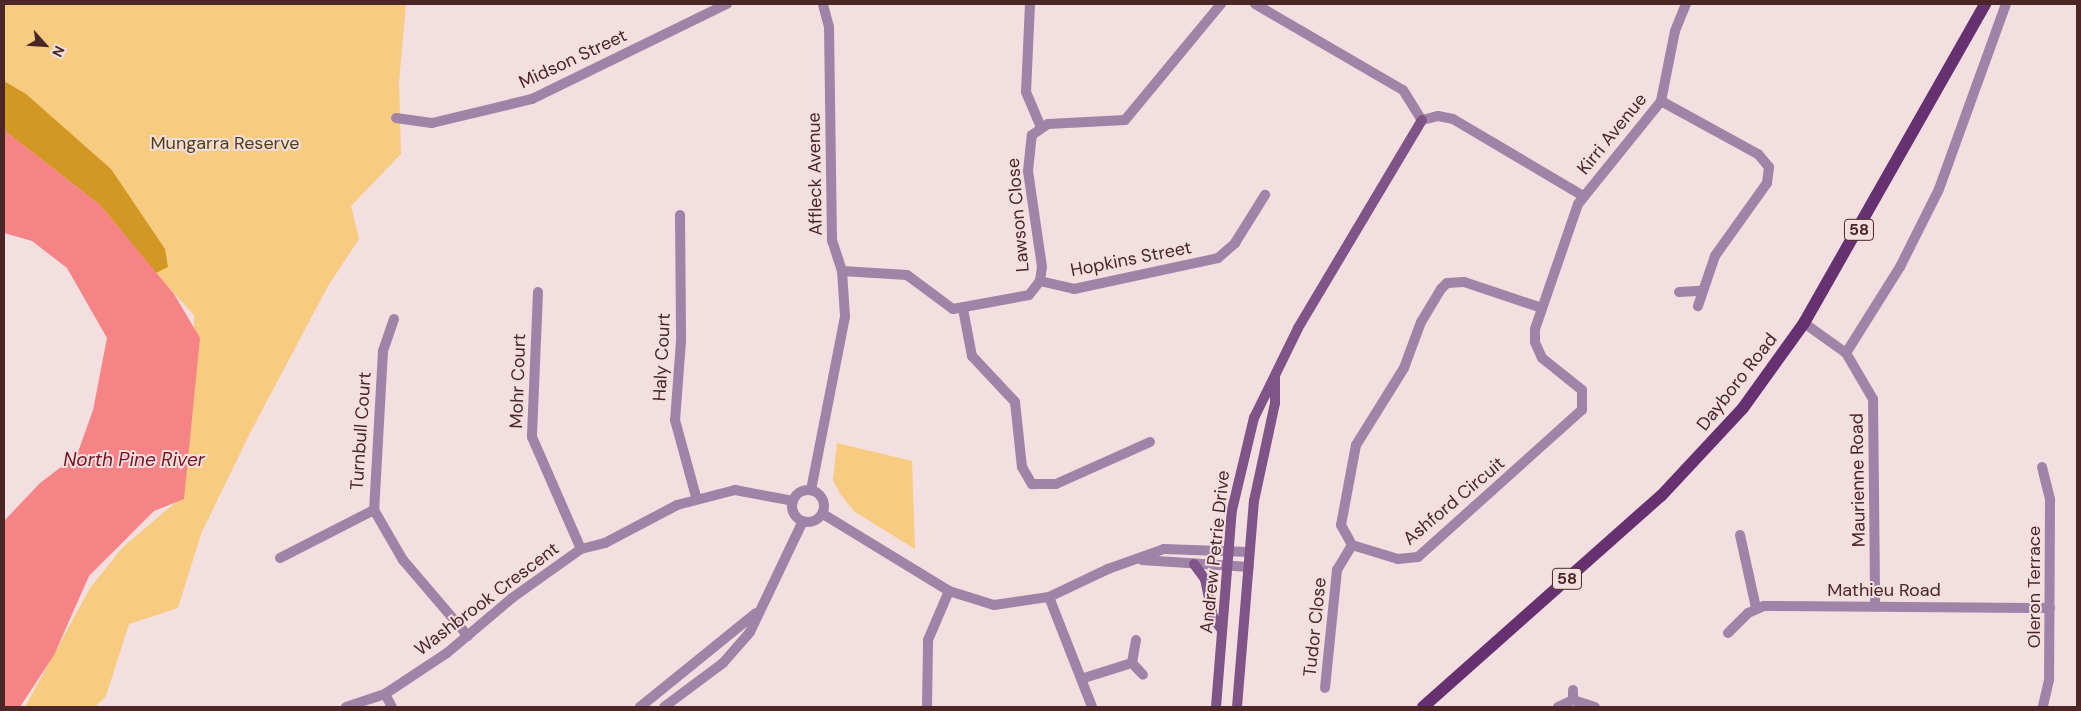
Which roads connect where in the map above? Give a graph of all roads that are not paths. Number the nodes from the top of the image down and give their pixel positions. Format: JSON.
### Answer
{"nodes":[{"id":1,"x":727,"y":4,"type":"edge"},
{"id":2,"x":823,"y":4,"type":"edge"},
{"id":3,"x":1030,"y":4,"type":"edge"},
{"id":4,"x":1221,"y":4,"type":"edge"},
{"id":5,"x":1255,"y":4,"type":"edge"},
{"id":6,"x":1686,"y":4,"type":"edge"},
{"id":7,"x":1985,"y":4,"type":"edge"},
{"id":8,"x":2006,"y":4,"type":"edge"},
{"id":9,"x":1661,"y":101,"type":"junction"},
{"id":10,"x":396,"y":118,"type":"dead end"},
{"id":11,"x":1422,"y":120,"type":"junction"},
{"id":12,"x":1041,"y":127,"type":"junction"},
{"id":13,"x":1265,"y":195,"type":"dead end"},
{"id":14,"x":1583,"y":196,"type":"junction"},
{"id":15,"x":680,"y":215,"type":"dead end"},
{"id":16,"x":842,"y":271,"type":"junction"},
{"id":17,"x":1040,"y":281,"type":"junction"},
{"id":18,"x":1701,"y":291,"type":"junction"},
{"id":19,"x":538,"y":292,"type":"dead end"},
{"id":20,"x":1679,"y":292,"type":"dead end"},
{"id":21,"x":1698,"y":306,"type":"dead end"},
{"id":22,"x":1542,"y":308,"type":"junction"},
{"id":23,"x":963,"y":309,"type":"junction"},
{"id":24,"x":394,"y":319,"type":"dead end"},
{"id":25,"x":1804,"y":323,"type":"junction"},
{"id":26,"x":1846,"y":353,"type":"junction"},
{"id":27,"x":1275,"y":377,"type":"junction"},
{"id":28,"x":1150,"y":442,"type":"dead end"},
{"id":29,"x":2042,"y":467,"type":"dead end"},
{"id":30,"x":810,"y":490,"type":"junction"},
{"id":31,"x":696,"y":497,"type":"junction"},
{"id":32,"x":793,"y":501,"type":"junction"},
{"id":33,"x":374,"y":510,"type":"junction"},
{"id":34,"x":823,"y":514,"type":"junction"},
{"id":35,"x":803,"y":522,"type":"junction"},
{"id":36,"x":1740,"y":536,"type":"dead end"},
{"id":37,"x":1352,"y":545,"type":"junction"},
{"id":38,"x":581,"y":549,"type":"junction"},
{"id":39,"x":1229,"y":550,"type":"junction"},
{"id":40,"x":1250,"y":552,"type":"junction"},
{"id":41,"x":280,"y":558,"type":"dead end"},
{"id":42,"x":1138,"y":560,"type":"junction"},
{"id":43,"x":1194,"y":564,"type":"junction"},
{"id":44,"x":1228,"y":565,"type":"junction"},
{"id":45,"x":1248,"y":567,"type":"junction"},
{"id":46,"x":949,"y":591,"type":"junction"},
{"id":47,"x":1048,"y":597,"type":"junction"},
{"id":48,"x":1875,"y":606,"type":"junction"},
{"id":49,"x":1756,"y":608,"type":"junction"},
{"id":50,"x":2050,"y":608,"type":"junction"},
{"id":51,"x":758,"y":610,"type":"junction"},
{"id":52,"x":1222,"y":630,"type":"junction"},
{"id":53,"x":1728,"y":634,"type":"dead end"},
{"id":54,"x":468,"y":636,"type":"junction"},
{"id":55,"x":1136,"y":640,"type":"dead end"},
{"id":56,"x":1132,"y":663,"type":"junction"},
{"id":57,"x":1143,"y":675,"type":"dead end"},
{"id":58,"x":1084,"y":678,"type":"junction"},
{"id":59,"x":1325,"y":688,"type":"dead end"},
{"id":60,"x":385,"y":694,"type":"junction"},
{"id":61,"x":346,"y":707,"type":"edge"},
{"id":62,"x":392,"y":707,"type":"edge"},
{"id":63,"x":640,"y":707,"type":"edge"},
{"id":64,"x":664,"y":707,"type":"edge"},
{"id":65,"x":927,"y":707,"type":"edge"},
{"id":66,"x":1092,"y":707,"type":"edge"},
{"id":67,"x":1216,"y":707,"type":"edge"},
{"id":68,"x":1238,"y":707,"type":"edge"},
{"id":69,"x":1423,"y":707,"type":"edge"},
{"id":70,"x":1558,"y":707,"type":"edge"},
{"id":71,"x":1595,"y":707,"type":"edge"},
{"id":72,"x":2043,"y":707,"type":"edge"}],
"edges":[{"from":1,"to":10,"type":"street","name":"Midson Street"},
{"from":2,"to":16,"type":"street","name":"Affleck Avenue"},
{"from":3,"to":12,"type":"street"},
{"from":4,"to":12,"type":"street"},
{"from":5,"to":11,"type":"street"},
{"from":6,"to":9,"type":"street","name":"Kirri Avenue"},
{"from":7,"to":25,"type":"main road","name":"Dayboro Road","number":"58"},
{"from":8,"to":26,"type":"street"},
{"from":9,"to":14,"type":"street","name":"Kirri Avenue"},
{"from":9,"to":18,"type":"street"},
{"from":11,"to":14,"type":"street"},
{"from":11,"to":27,"type":"street","name":"Andrew Petrie Drive"},
{"from":12,"to":17,"type":"street","name":"Lawson Close"},
{"from":13,"to":17,"type":"street","name":"Hopkins Street"},
{"from":14,"to":22,"type":"street","name":"Ashford Circuit"},
{"from":15,"to":31,"type":"street","name":"Haly Court"},
{"from":16,"to":23,"type":"street"},
{"from":16,"to":30,"type":"street","name":"Affleck Avenue"},
{"from":17,"to":23,"type":"street"},
{"from":18,"to":20,"type":"street"},
{"from":18,"to":21,"type":"street"},
{"from":19,"to":38,"type":"street","name":"Mohr Court"},
{"from":22,"to":37,"type":"street"},
{"from":22,"to":37,"type":"street","name":"Ashford Circuit"},
{"from":23,"to":28,"type":"street"},
{"from":24,"to":33,"type":"street","name":"Turnbull Court"},
{"from":25,"to":26,"type":"street","name":"Maurienne Road"},
{"from":25,"to":69,"type":"main road","name":"Dayboro Road","number":"58"},
{"from":26,"to":48,"type":"street","name":"Maurienne Road"},
{"from":27,"to":39,"type":"street","name":"Andrew Petrie Drive"},
{"from":27,"to":40,"type":"street","name":"Andrew Petrie Drive"},
{"from":29,"to":50,"type":"street","name":"Oleron Terrace"},
{"from":30,"to":32,"type":"street"},
{"from":30,"to":34,"type":"street"},
{"from":31,"to":32,"type":"street","name":"Washbrook Crescent"},
{"from":31,"to":38,"type":"street","name":"Washbrook Crescent"},
{"from":32,"to":35,"type":"street"},
{"from":33,"to":41,"type":"street"},
{"from":33,"to":54,"type":"street","name":"Turnbull Court"},
{"from":34,"to":35,"type":"street"},
{"from":34,"to":46,"type":"street"},
{"from":35,"to":51,"type":"street"},
{"from":36,"to":49,"type":"street"},
{"from":37,"to":59,"type":"street","name":"Tudor Close"},
{"from":38,"to":54,"type":"street","name":"Washbrook Crescent"},
{"from":39,"to":40,"type":"street"},
{"from":39,"to":42,"type":"street"},
{"from":39,"to":44,"type":"street","name":"Andrew Petrie Drive"},
{"from":40,"to":45,"type":"street","name":"Andrew Petrie Drive"},
{"from":42,"to":43,"type":"street"},
{"from":42,"to":47,"type":"street"},
{"from":43,"to":44,"type":"street"},
{"from":43,"to":52,"type":"street"},
{"from":44,"to":45,"type":"street"},
{"from":44,"to":52,"type":"street","name":"Andrew Petrie Drive"},
{"from":45,"to":68,"type":"street","name":"Andrew Petrie Drive"},
{"from":46,"to":47,"type":"street"},
{"from":46,"to":65,"type":"street"},
{"from":47,"to":58,"type":"street"},
{"from":48,"to":49,"type":"street","name":"Mathieu Road"},
{"from":48,"to":50,"type":"street","name":"Mathieu Road"},
{"from":49,"to":53,"type":"street"},
{"from":50,"to":72,"type":"street","name":"Oleron Terrace"},
{"from":51,"to":63,"type":"street"},
{"from":51,"to":64,"type":"street"},
{"from":52,"to":67,"type":"street","name":"Andrew Petrie Drive"},
{"from":54,"to":60,"type":"street","name":"Washbrook Crescent"},
{"from":55,"to":56,"type":"street"},
{"from":56,"to":57,"type":"street"},
{"from":56,"to":58,"type":"street"},
{"from":58,"to":66,"type":"street"},
{"from":60,"to":61,"type":"street","name":"Washbrook Crescent"},
{"from":60,"to":62,"type":"street"},
{"from":70,"to":71,"type":"street"}]}
